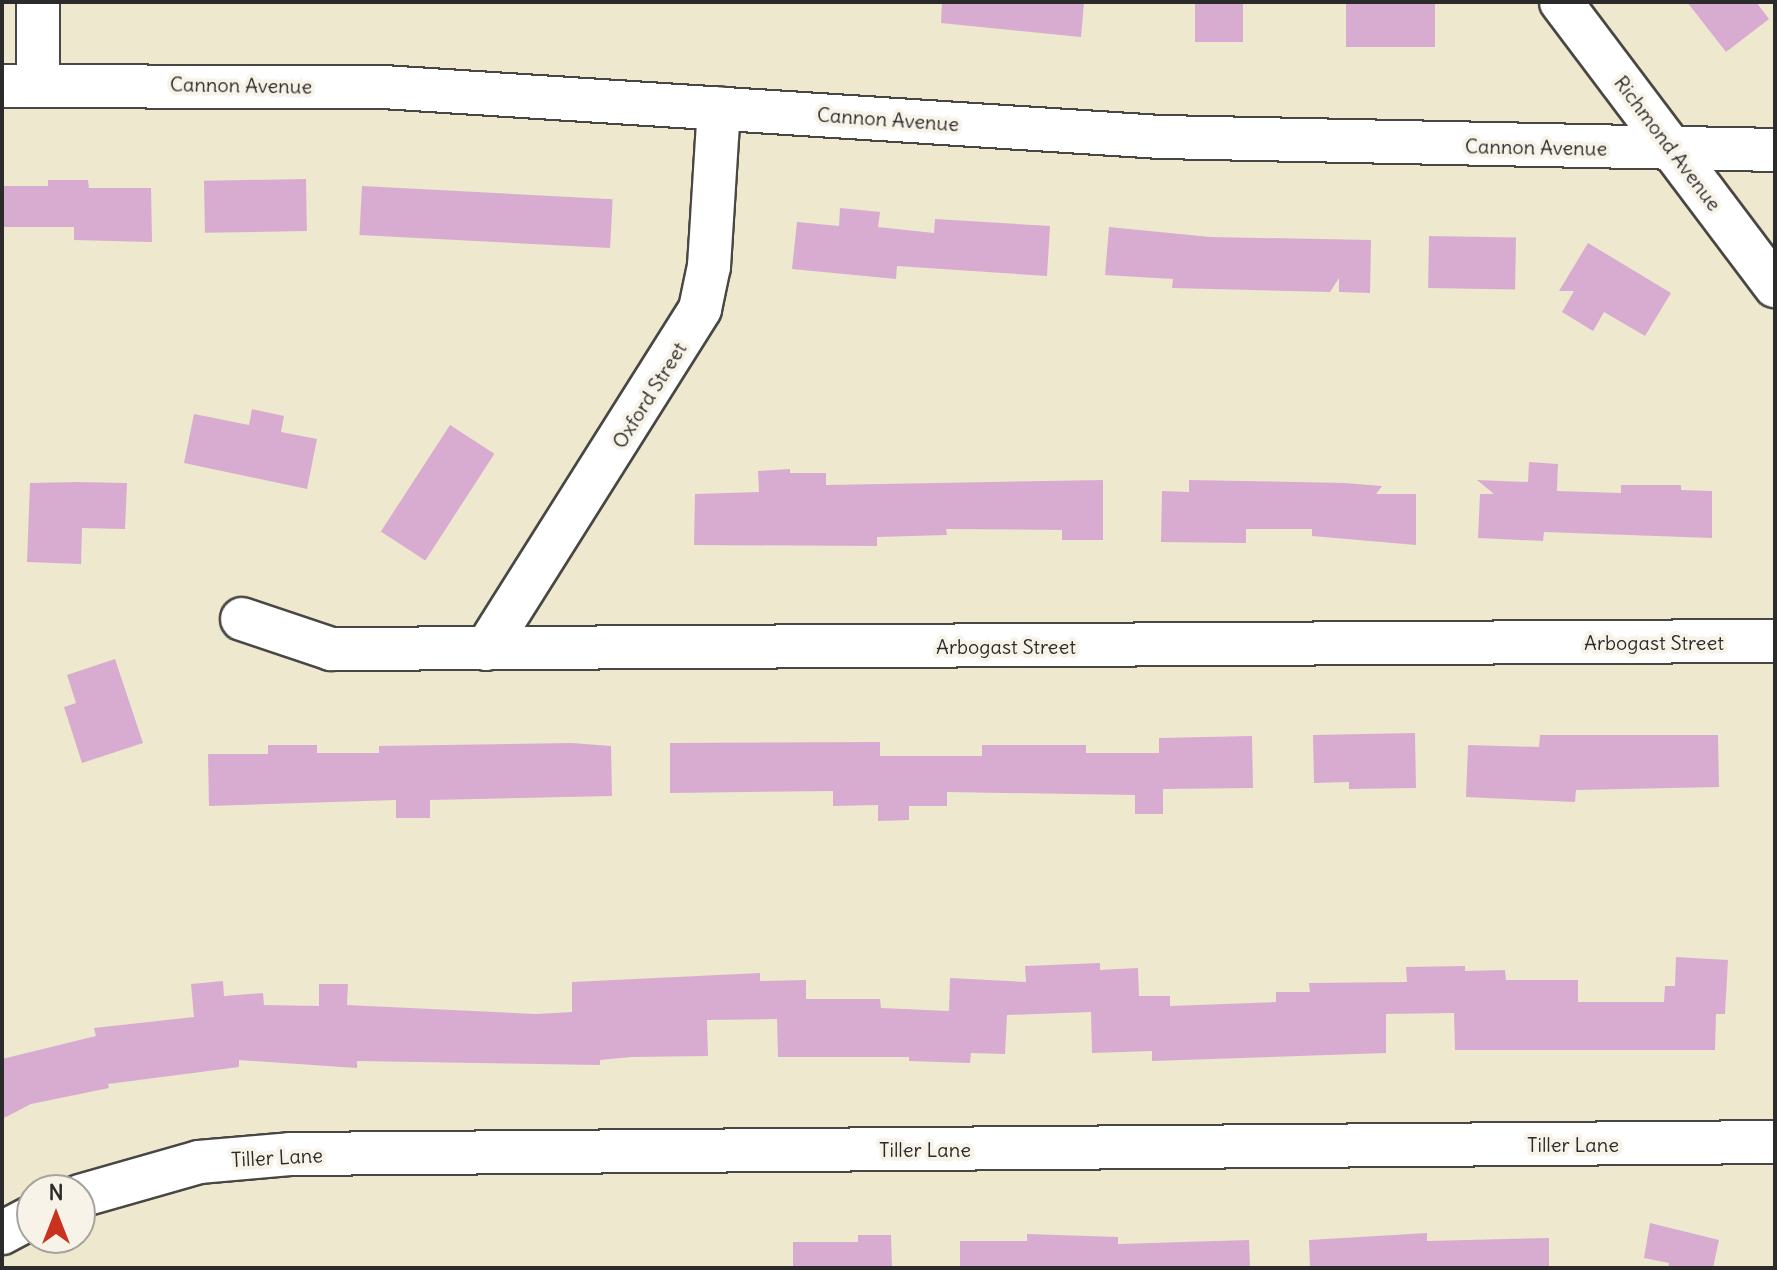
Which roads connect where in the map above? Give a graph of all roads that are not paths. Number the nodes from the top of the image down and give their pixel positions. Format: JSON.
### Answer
{"nodes":[{"id":1,"x":38,"y":2,"type":"edge"},
{"id":2,"x":1561,"y":2,"type":"edge"},
{"id":3,"x":20,"y":86,"type":"edge"},
{"id":4,"x":719,"y":108,"type":"junction"},
{"id":5,"x":1672,"y":149,"type":"junction"},
{"id":6,"x":1775,"y":150,"type":"edge"},
{"id":7,"x":1775,"y":286,"type":"edge"},
{"id":8,"x":242,"y":619,"type":"dead end"},
{"id":9,"x":1775,"y":641,"type":"edge"},
{"id":10,"x":486,"y":649,"type":"junction"},
{"id":11,"x":1775,"y":1142,"type":"edge"},
{"id":12,"x":96,"y":1191,"type":"edge"}],
"edges":[{"from":1,"to":3,"type":"street"},
{"from":2,"to":5,"type":"street","name":"Richmond Avenue"},
{"from":3,"to":4,"type":"street","name":"Cannon Avenue"},
{"from":4,"to":5,"type":"street","name":"Cannon Avenue"},
{"from":4,"to":10,"type":"street","name":"Oxford Street"},
{"from":5,"to":6,"type":"street","name":"Cannon Avenue"},
{"from":5,"to":7,"type":"street","name":"Richmond Avenue"},
{"from":8,"to":10,"type":"street","name":"Arbogast Street"},
{"from":9,"to":10,"type":"street","name":"Arbogast Street"},
{"from":11,"to":12,"type":"street","name":"Tiller Lane"}]}
